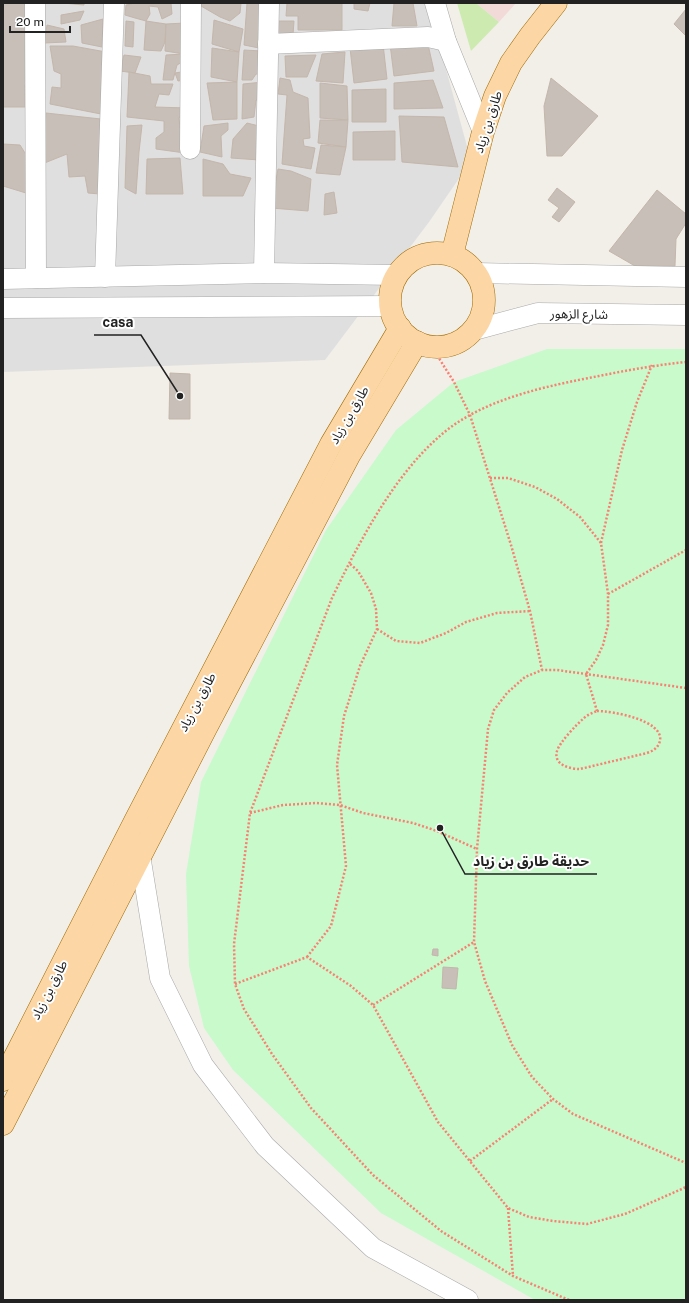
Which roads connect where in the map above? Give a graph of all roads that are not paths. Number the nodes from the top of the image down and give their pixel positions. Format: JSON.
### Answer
{"nodes":[{"id":1,"x":35,"y":3,"type":"edge"},
{"id":2,"x":114,"y":3,"type":"edge"},
{"id":3,"x":191,"y":3,"type":"edge"},
{"id":4,"x":269,"y":3,"type":"edge"},
{"id":5,"x":435,"y":3,"type":"edge"},
{"id":6,"x":556,"y":3,"type":"edge"},
{"id":7,"x":446,"y":41,"type":"junction"},
{"id":8,"x":268,"y":44,"type":"junction"},
{"id":9,"x":483,"y":132,"type":"junction"},
{"id":10,"x":190,"y":149,"type":"dead end"},
{"id":11,"x":452,"y":255,"type":"junction"},
{"id":12,"x":264,"y":273,"type":"junction"},
{"id":13,"x":476,"y":273,"type":"junction"},
{"id":14,"x":397,"y":275,"type":"junction"},
{"id":15,"x":105,"y":277,"type":"junction"},
{"id":16,"x":686,"y":277,"type":"edge"},
{"id":17,"x":36,"y":278,"type":"junction"},
{"id":18,"x":3,"y":279,"type":"edge"},
{"id":19,"x":391,"y":306,"type":"junction"},
{"id":20,"x":3,"y":308,"type":"edge"},
{"id":21,"x":686,"y":315,"type":"edge"},
{"id":22,"x":400,"y":328,"type":"junction"},
{"id":23,"x":474,"y":330,"type":"junction"},
{"id":24,"x":424,"y":344,"type":"junction"},
{"id":25,"x":140,"y":855,"type":"junction"},
{"id":26,"x":3,"y":1080,"type":"edge"},
{"id":27,"x":3,"y":1124,"type":"edge"},
{"id":28,"x":468,"y":1300,"type":"edge"}],
"edges":[{"from":1,"to":17,"type":"street"},
{"from":2,"to":15,"type":"street"},
{"from":3,"to":10,"type":"street"},
{"from":4,"to":8,"type":"street"},
{"from":5,"to":7,"type":"street"},
{"from":6,"to":9,"type":"main road","name":"طارق بن زياد"},
{"from":7,"to":8,"type":"street"},
{"from":7,"to":9,"type":"street"},
{"from":8,"to":12,"type":"street"},
{"from":9,"to":11,"type":"main road","name":"طارق بن زياد"},
{"from":11,"to":13,"type":"main road"},
{"from":11,"to":14,"type":"main road"},
{"from":12,"to":14,"type":"street"},
{"from":12,"to":15,"type":"street"},
{"from":13,"to":16,"type":"street"},
{"from":13,"to":23,"type":"main road"},
{"from":14,"to":19,"type":"main road"},
{"from":15,"to":17,"type":"street"},
{"from":17,"to":18,"type":"street"},
{"from":19,"to":20,"type":"street"},
{"from":19,"to":22,"type":"main road"},
{"from":21,"to":23,"type":"street","name":"شارع الزهور"},
{"from":22,"to":24,"type":"main road"},
{"from":22,"to":26,"type":"main road","name":"طارق بن زياد"},
{"from":23,"to":24,"type":"main road"},
{"from":24,"to":25,"type":"main road"},
{"from":25,"to":27,"type":"main road"},
{"from":25,"to":28,"type":"street"}]}
